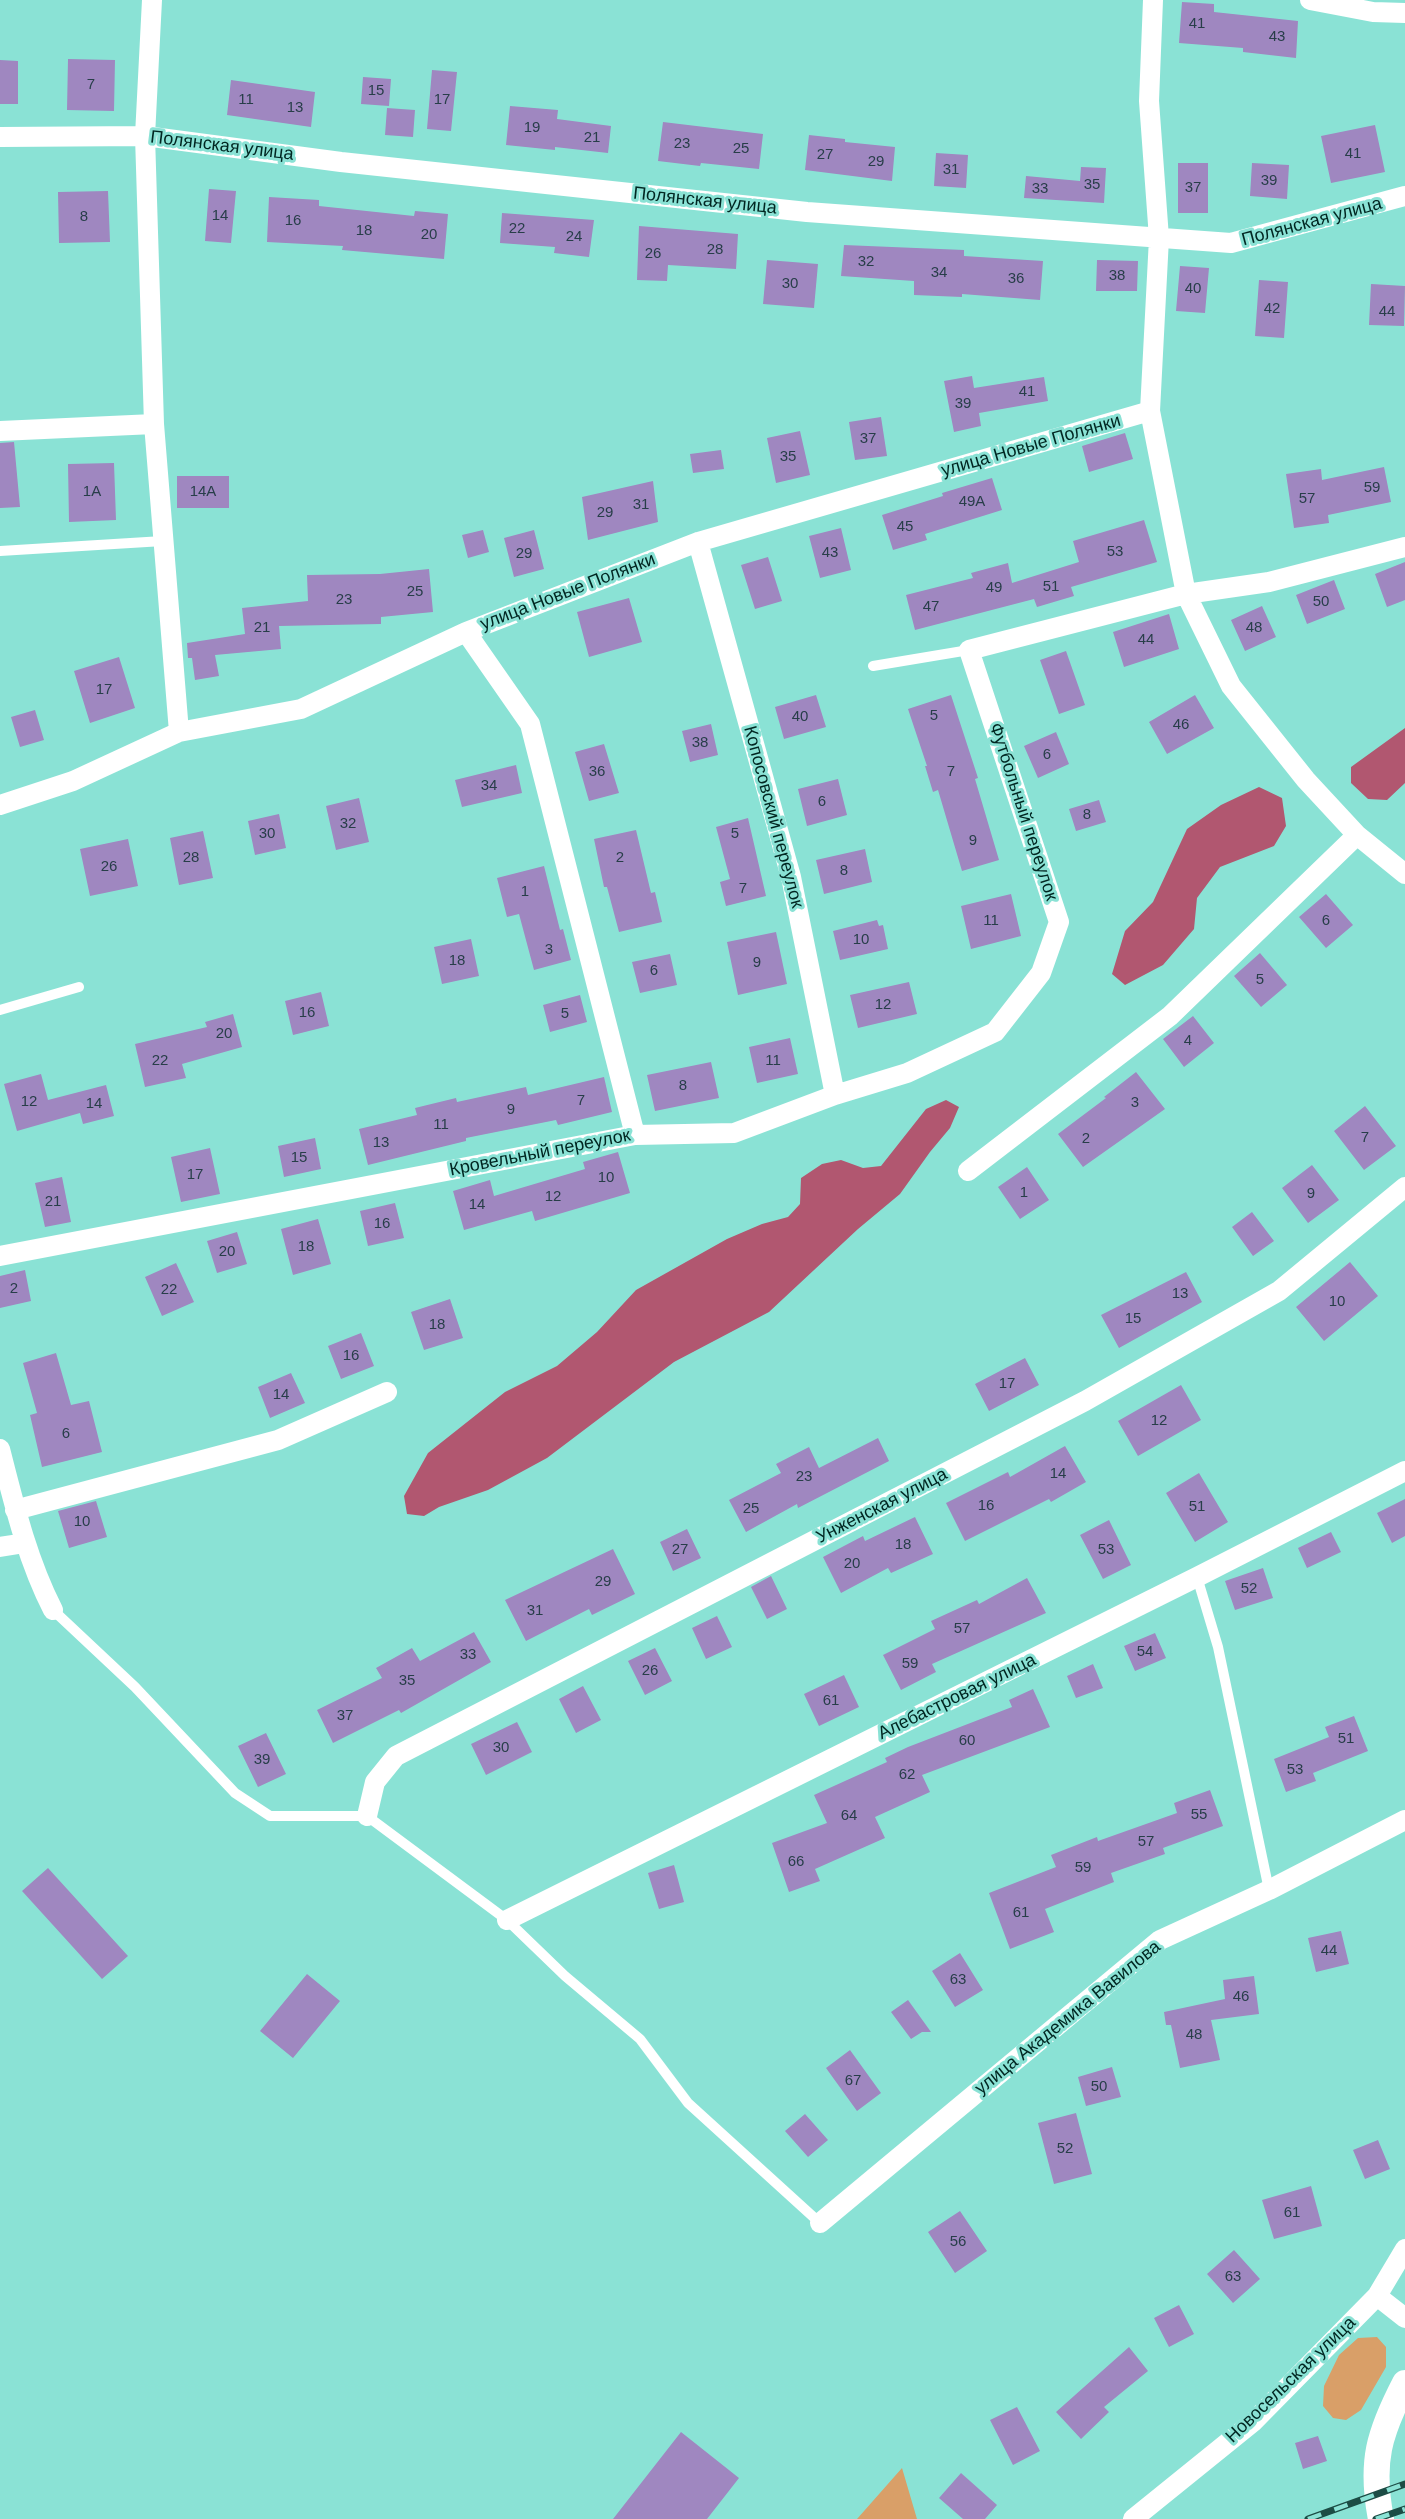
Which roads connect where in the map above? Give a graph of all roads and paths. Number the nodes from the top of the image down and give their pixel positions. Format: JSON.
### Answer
{"nodes":[{"id":1,"x":152,"y":0,"type":"edge"},
{"id":2,"x":1153,"y":0,"type":"edge"},
{"id":3,"x":1310,"y":0,"type":"edge"},
{"id":4,"x":1405,"y":13,"type":"edge"},
{"id":5,"x":145,"y":136,"type":"junction"},
{"id":6,"x":0,"y":137,"type":"edge"},
{"id":7,"x":1405,"y":196,"type":"edge"},
{"id":8,"x":1159,"y":238,"type":"junction"},
{"id":9,"x":1150,"y":411,"type":"junction"},
{"id":10,"x":154,"y":424,"type":"junction"},
{"id":11,"x":0,"y":431,"type":"edge"},
{"id":12,"x":163,"y":541,"type":"junction"},
{"id":13,"x":698,"y":542,"type":"junction"},
{"id":14,"x":1405,"y":547,"type":"edge"},
{"id":15,"x":0,"y":551,"type":"edge"},
{"id":16,"x":1186,"y":594,"type":"junction"},
{"id":17,"x":466,"y":632,"type":"junction"},
{"id":18,"x":969,"y":650,"type":"junction"},
{"id":19,"x":873,"y":666,"type":"dead end"},
{"id":20,"x":179,"y":732,"type":"junction"},
{"id":21,"x":0,"y":805,"type":"edge"},
{"id":22,"x":1357,"y":835,"type":"junction"},
{"id":23,"x":1405,"y":874,"type":"edge"},
{"id":24,"x":1041,"y":973,"type":"joint"},
{"id":25,"x":79,"y":987,"type":"dead end"},
{"id":26,"x":0,"y":1010,"type":"edge"},
{"id":27,"x":836,"y":1095,"type":"junction"},
{"id":28,"x":635,"y":1135,"type":"junction"},
{"id":29,"x":968,"y":1171,"type":"dead end"},
{"id":30,"x":1405,"y":1187,"type":"edge"},
{"id":31,"x":0,"y":1256,"type":"edge"},
{"id":32,"x":387,"y":1392,"type":"dead end"},
{"id":33,"x":0,"y":1449,"type":"edge"},
{"id":34,"x":1405,"y":1471,"type":"edge"},
{"id":35,"x":15,"y":1510,"type":"junction"},
{"id":36,"x":25,"y":1543,"type":"junction"},
{"id":37,"x":0,"y":1547,"type":"edge"},
{"id":38,"x":1197,"y":1577,"type":"junction"},
{"id":39,"x":53,"y":1610,"type":"joint"},
{"id":40,"x":367,"y":1816,"type":"junction"},
{"id":41,"x":1405,"y":1820,"type":"edge"},
{"id":42,"x":1269,"y":1890,"type":"junction"},
{"id":43,"x":507,"y":1920,"type":"junction"},
{"id":44,"x":820,"y":2223,"type":"joint"},
{"id":45,"x":1405,"y":2249,"type":"edge"},
{"id":46,"x":1377,"y":2296,"type":"junction"},
{"id":47,"x":1405,"y":2318,"type":"edge"},
{"id":48,"x":1405,"y":2383,"type":"edge"},
{"id":49,"x":1133,"y":2519,"type":"edge"},
{"id":50,"x":1381,"y":2519,"type":"edge"}],
"edges":[{"from":1,"to":5,"type":"street"},
{"from":2,"to":8,"type":"street"},
{"from":3,"to":4,"type":"street"},
{"from":5,"to":6,"type":"street","name":"Полянская улица"},
{"from":5,"to":8,"type":"street","name":"Полянская улица"},
{"from":5,"to":10,"type":"street"},
{"from":7,"to":8,"type":"street","name":"Полянская улица"},
{"from":8,"to":9,"type":"street"},
{"from":9,"to":13,"type":"street","name":"улица Новые Полянки"},
{"from":9,"to":16,"type":"street"},
{"from":10,"to":11,"type":"street"},
{"from":10,"to":12,"type":"street"},
{"from":12,"to":15,"type":"lane"},
{"from":12,"to":20,"type":"street"},
{"from":13,"to":17,"type":"street","name":"улица Новые Полянки"},
{"from":13,"to":27,"type":"street","name":"Копосовский переулок"},
{"from":14,"to":16,"type":"street"},
{"from":16,"to":18,"type":"street"},
{"from":16,"to":22,"type":"street"},
{"from":17,"to":20,"type":"street","name":"улица Новые Полянки"},
{"from":17,"to":28,"type":"street"},
{"from":18,"to":19,"type":"lane"},
{"from":18,"to":24,"type":"street","name":"Футбольный переулок"},
{"from":20,"to":21,"type":"street","name":"улица Новые Полянки"},
{"from":22,"to":23,"type":"street"},
{"from":22,"to":29,"type":"street"},
{"from":24,"to":27,"type":"street","name":"Кровельный переулок"},
{"from":25,"to":26,"type":"lane"},
{"from":27,"to":28,"type":"street","name":"Кровельный переулок"},
{"from":28,"to":31,"type":"street","name":"Кровельный переулок"},
{"from":30,"to":40,"type":"street","name":"Унженская улица"},
{"from":32,"to":35,"type":"street"},
{"from":33,"to":35,"type":"street"},
{"from":34,"to":38,"type":"street","name":"Алебастровая улица"},
{"from":35,"to":36,"type":"street"},
{"from":36,"to":37,"type":"street"},
{"from":36,"to":39,"type":"street"},
{"from":38,"to":42,"type":"lane"},
{"from":38,"to":43,"type":"street","name":"Алебастровая улица"},
{"from":39,"to":40,"type":"lane"},
{"from":40,"to":43,"type":"lane"},
{"from":41,"to":42,"type":"street","name":"улица Академика Вавилова"},
{"from":42,"to":44,"type":"street","name":"улица Академика Вавилова"},
{"from":43,"to":44,"type":"lane"},
{"from":45,"to":46,"type":"street","name":"Новосельская улица"},
{"from":46,"to":47,"type":"street"},
{"from":46,"to":49,"type":"street","name":"Новосельская улица"},
{"from":48,"to":50,"type":"street"}]}
